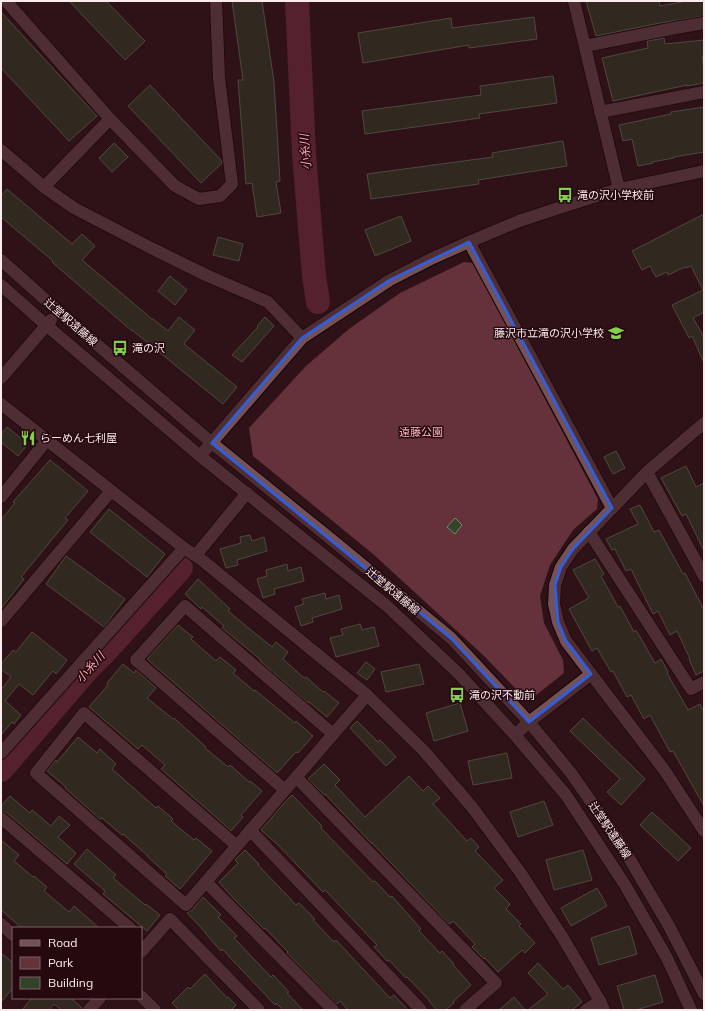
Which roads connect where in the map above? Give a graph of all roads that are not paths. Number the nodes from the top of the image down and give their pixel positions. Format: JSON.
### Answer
{"nodes":[{"id":1,"x":6,"y":1,"type":"edge"},
{"id":2,"x":216,"y":1,"type":"edge"},
{"id":3,"x":574,"y":1,"type":"edge"},
{"id":4,"x":704,"y":23,"type":"edge"},
{"id":5,"x":585,"y":46,"type":"junction"},
{"id":6,"x":704,"y":92,"type":"edge"},
{"id":7,"x":600,"y":112,"type":"junction"},
{"id":8,"x":110,"y":119,"type":"junction"},
{"id":9,"x":1,"y":150,"type":"edge"},
{"id":10,"x":704,"y":171,"type":"edge"},
{"id":11,"x":44,"y":187,"type":"junction"},
{"id":12,"x":619,"y":189,"type":"junction"},
{"id":13,"x":469,"y":242,"type":"junction"},
{"id":14,"x":1,"y":260,"type":"edge"},
{"id":15,"x":1,"y":285,"type":"edge"},
{"id":16,"x":58,"y":311,"type":"junction"},
{"id":17,"x":46,"y":325,"type":"junction"},
{"id":18,"x":302,"y":338,"type":"junction"},
{"id":19,"x":1,"y":378,"type":"edge"},
{"id":20,"x":1,"y":404,"type":"edge"},
{"id":21,"x":704,"y":423,"type":"edge"},
{"id":22,"x":47,"y":440,"type":"junction"},
{"id":23,"x":212,"y":443,"type":"junction"},
{"id":24,"x":200,"y":456,"type":"junction"},
{"id":25,"x":647,"y":472,"type":"junction"},
{"id":26,"x":111,"y":491,"type":"junction"},
{"id":27,"x":247,"y":493,"type":"junction"},
{"id":28,"x":1,"y":496,"type":"edge"},
{"id":29,"x":612,"y":508,"type":"junction"},
{"id":30,"x":589,"y":532,"type":"junction"},
{"id":31,"x":184,"y":548,"type":"junction"},
{"id":32,"x":196,"y":555,"type":"junction"},
{"id":33,"x":704,"y":576,"type":"edge"},
{"id":34,"x":1,"y":621,"type":"edge"},
{"id":35,"x":591,"y":674,"type":"junction"},
{"id":36,"x":704,"y":682,"type":"edge"},
{"id":37,"x":367,"y":694,"type":"junction"},
{"id":38,"x":529,"y":722,"type":"junction"},
{"id":39,"x":333,"y":734,"type":"junction"},
{"id":40,"x":515,"y":735,"type":"junction"},
{"id":41,"x":1,"y":753,"type":"edge"},
{"id":42,"x":296,"y":777,"type":"junction"},
{"id":43,"x":285,"y":790,"type":"junction"},
{"id":44,"x":1,"y":818,"type":"edge"},
{"id":45,"x":250,"y":830,"type":"junction"},
{"id":46,"x":704,"y":831,"type":"edge"},
{"id":47,"x":237,"y":846,"type":"junction"},
{"id":48,"x":206,"y":882,"type":"junction"},
{"id":49,"x":1,"y":924,"type":"edge"},
{"id":50,"x":129,"y":927,"type":"edge"},
{"id":51,"x":12,"y":934,"type":"edge"},
{"id":52,"x":144,"y":944,"type":"edge"},
{"id":53,"x":704,"y":994,"type":"edge"},
{"id":54,"x":142,"y":997,"type":"edge"},
{"id":55,"x":602,"y":1005,"type":"edge"},
{"id":56,"x":155,"y":1010,"type":"edge"},
{"id":57,"x":259,"y":1010,"type":"edge"},
{"id":58,"x":333,"y":1010,"type":"edge"},
{"id":59,"x":421,"y":1010,"type":"edge"},
{"id":60,"x":465,"y":1010,"type":"edge"},
{"id":61,"x":586,"y":1010,"type":"edge"},
{"id":62,"x":691,"y":1010,"type":"edge"}],
"edges":[{"from":1,"to":8,"type":"street"},
{"from":2,"to":8,"type":"street"},
{"from":3,"to":5,"type":"street"},
{"from":4,"to":5,"type":"street"},
{"from":5,"to":7,"type":"street"},
{"from":6,"to":7,"type":"street"},
{"from":7,"to":12,"type":"street"},
{"from":8,"to":11,"type":"street"},
{"from":9,"to":11,"type":"street"},
{"from":10,"to":12,"type":"street"},
{"from":11,"to":18,"type":"street"},
{"from":12,"to":13,"type":"street"},
{"from":13,"to":18,"type":"street"},
{"from":13,"to":29,"type":"street"},
{"from":14,"to":16,"type":"street","name":"辻堂駅遠藤線"},
{"from":15,"to":17,"type":"street","name":"辻堂駅遠藤線"},
{"from":16,"to":17,"type":"street"},
{"from":16,"to":23,"type":"street","name":"辻堂駅遠藤線"},
{"from":17,"to":19,"type":"street"},
{"from":17,"to":24,"type":"street","name":"辻堂駅遠藤線"},
{"from":18,"to":23,"type":"street"},
{"from":20,"to":22,"type":"street"},
{"from":21,"to":25,"type":"street"},
{"from":22,"to":26,"type":"street"},
{"from":22,"to":28,"type":"street"},
{"from":23,"to":24,"type":"street"},
{"from":23,"to":38,"type":"street","name":"辻堂駅遠藤線"},
{"from":24,"to":27,"type":"street","name":"辻堂駅遠藤線"},
{"from":25,"to":29,"type":"street"},
{"from":25,"to":33,"type":"street"},
{"from":26,"to":31,"type":"street"},
{"from":26,"to":34,"type":"street"},
{"from":27,"to":32,"type":"street"},
{"from":27,"to":40,"type":"street","name":"辻堂駅遠藤線"},
{"from":29,"to":30,"type":"street"},
{"from":30,"to":35,"type":"street"},
{"from":30,"to":36,"type":"street"},
{"from":31,"to":32,"type":"street"},
{"from":31,"to":41,"type":"street"},
{"from":32,"to":37,"type":"street"},
{"from":35,"to":38,"type":"street"},
{"from":35,"to":46,"type":"street"},
{"from":37,"to":39,"type":"street"},
{"from":37,"to":55,"type":"street"},
{"from":38,"to":40,"type":"street"},
{"from":38,"to":53,"type":"street","name":"辻堂駅遠藤線"},
{"from":39,"to":42,"type":"street"},
{"from":39,"to":43,"type":"street"},
{"from":40,"to":62,"type":"street","name":"辻堂駅遠藤線"},
{"from":42,"to":43,"type":"street"},
{"from":42,"to":60,"type":"street"},
{"from":43,"to":45,"type":"street"},
{"from":44,"to":50,"type":"street"},
{"from":45,"to":47,"type":"street"},
{"from":45,"to":59,"type":"street"},
{"from":47,"to":48,"type":"street"},
{"from":47,"to":48,"type":"street"},
{"from":48,"to":58,"type":"street"},
{"from":49,"to":51,"type":"street"},
{"from":52,"to":57,"type":"street"},
{"from":54,"to":56,"type":"street"},
{"from":55,"to":61,"type":"street"}]}
